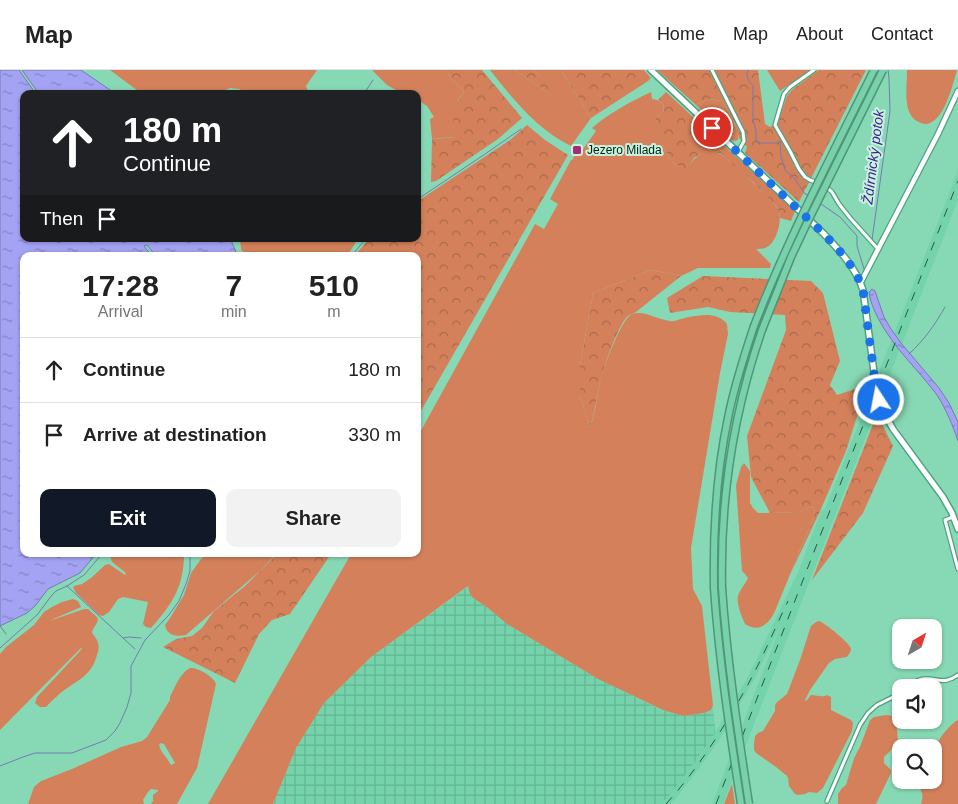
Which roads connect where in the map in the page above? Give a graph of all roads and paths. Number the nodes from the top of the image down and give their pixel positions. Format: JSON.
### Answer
{"nodes":[{"id":1,"x":651,"y":70,"type":"edge"},
{"id":2,"x":712,"y":70,"type":"edge"},
{"id":3,"x":814,"y":70,"type":"edge"},
{"id":4,"x":874,"y":70,"type":"edge"},
{"id":5,"x":883,"y":72,"type":"edge"},
{"id":6,"x":958,"y":92,"type":"edge"},
{"id":7,"x":738,"y":152,"type":"junction"},
{"id":8,"x":877,"y":247,"type":"junction"},
{"id":9,"x":861,"y":282,"type":"junction"},
{"id":10,"x":953,"y":517,"type":"junction"},
{"id":11,"x":958,"y":529,"type":"edge"},
{"id":12,"x":958,"y":569,"type":"edge"},
{"id":13,"x":958,"y":675,"type":"edge"},
{"id":14,"x":942,"y":680,"type":"edge"},
{"id":15,"x":892,"y":698,"type":"edge"},
{"id":16,"x":827,"y":801,"type":"dead end"},
{"id":17,"x":741,"y":804,"type":"edge"},
{"id":18,"x":749,"y":804,"type":"edge"}],
"edges":[{"from":1,"to":7,"type":"main road"},
{"from":2,"to":7,"type":"street"},
{"from":3,"to":8,"type":"street"},
{"from":4,"to":17,"type":"highway","bridge":true},
{"from":5,"to":18,"type":"highway","bridge":true},
{"from":6,"to":8,"type":"street"},
{"from":7,"to":9,"type":"main road"},
{"from":8,"to":9,"type":"street"},
{"from":9,"to":10,"type":"main road"},
{"from":10,"to":11,"type":"main road"},
{"from":10,"to":12,"type":"street"},
{"from":13,"to":14,"type":"street"},
{"from":15,"to":16,"type":"street"}]}
